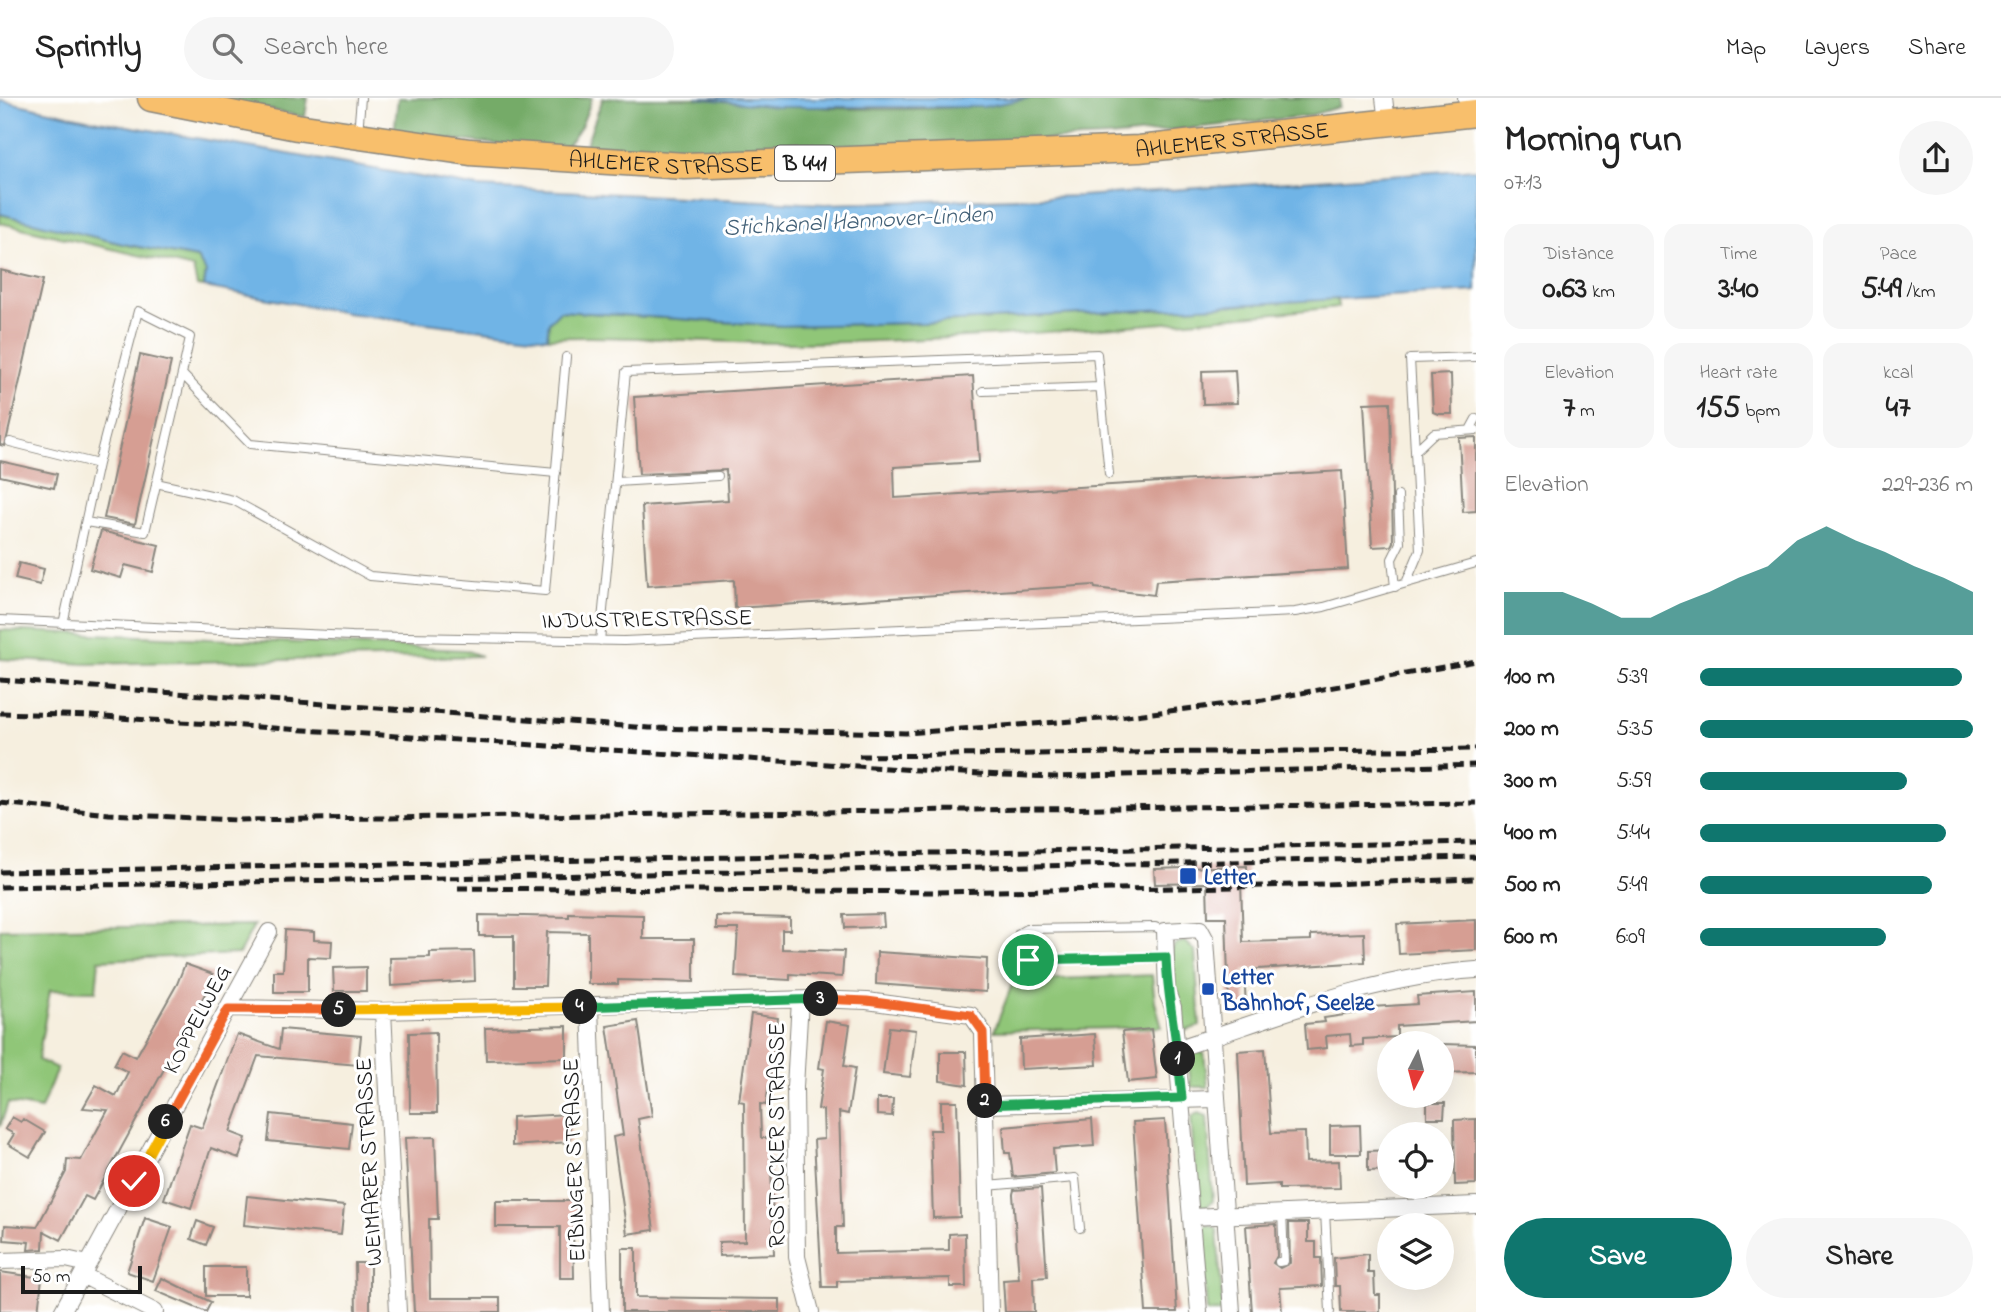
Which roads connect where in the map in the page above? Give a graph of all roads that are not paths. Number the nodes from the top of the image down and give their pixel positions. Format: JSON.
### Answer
{"nodes":[{"id":1,"x":151,"y":98,"type":"edge"},
{"id":2,"x":361,"y":98,"type":"edge"},
{"id":3,"x":1466,"y":98,"type":"edge"},
{"id":4,"x":1476,"y":100,"type":"edge"},
{"id":5,"x":1385,"y":110,"type":"edge"},
{"id":6,"x":1476,"y":113,"type":"edge"},
{"id":7,"x":357,"y":138,"type":"junction"},
{"id":8,"x":566,"y":357,"type":"dead end"},
{"id":9,"x":1476,"y":357,"type":"edge"},
{"id":10,"x":182,"y":374,"type":"junction"},
{"id":11,"x":1100,"y":387,"type":"junction"},
{"id":12,"x":983,"y":391,"type":"dead end"},
{"id":13,"x":1476,"y":419,"type":"edge"},
{"id":14,"x":1473,"y":430,"type":"edge"},
{"id":15,"x":10,"y":442,"type":"dead end"},
{"id":16,"x":1415,"y":451,"type":"junction"},
{"id":17,"x":99,"y":464,"type":"junction"},
{"id":18,"x":556,"y":473,"type":"junction"},
{"id":19,"x":1109,"y":474,"type":"dead end"},
{"id":20,"x":718,"y":475,"type":"dead end"},
{"id":21,"x":616,"y":482,"type":"junction"},
{"id":22,"x":156,"y":483,"type":"junction"},
{"id":23,"x":1398,"y":496,"type":"dead end"},
{"id":24,"x":86,"y":522,"type":"junction"},
{"id":25,"x":1476,"y":563,"type":"edge"},
{"id":26,"x":1406,"y":583,"type":"junction"},
{"id":27,"x":1395,"y":587,"type":"junction"},
{"id":28,"x":0,"y":620,"type":"edge"},
{"id":29,"x":63,"y":624,"type":"junction"},
{"id":30,"x":600,"y":641,"type":"junction"},
{"id":31,"x":1165,"y":931,"type":"junction"},
{"id":32,"x":269,"y":932,"type":"dead end"},
{"id":33,"x":1166,"y":957,"type":"junction"},
{"id":34,"x":1476,"y":970,"type":"edge"},
{"id":35,"x":800,"y":1000,"type":"junction"},
{"id":36,"x":590,"y":1006,"type":"junction"},
{"id":37,"x":228,"y":1009,"type":"junction"},
{"id":38,"x":383,"y":1010,"type":"junction"},
{"id":39,"x":1210,"y":1038,"type":"junction"},
{"id":40,"x":1177,"y":1049,"type":"junction"},
{"id":41,"x":1182,"y":1098,"type":"junction"},
{"id":42,"x":1216,"y":1099,"type":"junction"},
{"id":43,"x":985,"y":1105,"type":"junction"},
{"id":44,"x":987,"y":1186,"type":"junction"},
{"id":45,"x":1476,"y":1205,"type":"edge"},
{"id":46,"x":1325,"y":1211,"type":"junction"},
{"id":47,"x":1282,"y":1212,"type":"junction"},
{"id":48,"x":1224,"y":1214,"type":"junction"},
{"id":49,"x":1191,"y":1217,"type":"junction"},
{"id":50,"x":1080,"y":1228,"type":"dead end"},
{"id":51,"x":0,"y":1261,"type":"edge"},
{"id":52,"x":1279,"y":1262,"type":"dead end"},
{"id":53,"x":85,"y":1270,"type":"junction"},
{"id":54,"x":62,"y":1312,"type":"edge"},
{"id":55,"x":155,"y":1312,"type":"edge"},
{"id":56,"x":398,"y":1312,"type":"edge"},
{"id":57,"x":601,"y":1312,"type":"edge"},
{"id":58,"x":811,"y":1312,"type":"edge"},
{"id":59,"x":990,"y":1312,"type":"edge"},
{"id":60,"x":1199,"y":1312,"type":"edge"},
{"id":61,"x":1232,"y":1312,"type":"edge"},
{"id":62,"x":1330,"y":1312,"type":"edge"}],
"edges":[{"from":1,"to":7,"type":"main road","name":"AHLEMER STRASSE","number":"B 441"},
{"from":2,"to":7,"type":"lane"},
{"from":3,"to":4,"type":"street"},
{"from":5,"to":6,"type":"main road","name":"AHLEMER STRASSE","number":"B 441"},
{"from":5,"to":7,"type":"main road","name":"AHLEMER STRASSE","number":"B 441"},
{"from":8,"to":18,"type":"lane"},
{"from":9,"to":16,"type":"lane"},
{"from":10,"to":17,"type":"lane"},
{"from":10,"to":18,"type":"lane"},
{"from":10,"to":22,"type":"lane"},
{"from":11,"to":12,"type":"lane"},
{"from":11,"to":19,"type":"lane"},
{"from":11,"to":21,"type":"lane"},
{"from":13,"to":14,"type":"lane"},
{"from":14,"to":16,"type":"lane"},
{"from":15,"to":17,"type":"lane"},
{"from":16,"to":26,"type":"lane"},
{"from":17,"to":24,"type":"lane"},
{"from":18,"to":22,"type":"lane"},
{"from":20,"to":21,"type":"lane"},
{"from":21,"to":30,"type":"lane"},
{"from":22,"to":24,"type":"lane"},
{"from":23,"to":27,"type":"lane"},
{"from":24,"to":29,"type":"lane"},
{"from":25,"to":26,"type":"lane","name":"INDUSTRIESTRASSE"},
{"from":26,"to":27,"type":"lane","name":"INDUSTRIESTRASSE"},
{"from":27,"to":30,"type":"lane","name":"INDUSTRIESTRASSE"},
{"from":28,"to":29,"type":"lane","name":"INDUSTRIESTRASSE"},
{"from":29,"to":30,"type":"lane","name":"INDUSTRIESTRASSE"},
{"from":31,"to":33,"type":"street"},
{"from":31,"to":33,"type":"lane"},
{"from":31,"to":39,"type":"street"},
{"from":32,"to":37,"type":"street","name":"KOPPELWEG"},
{"from":33,"to":40,"type":"street"},
{"from":34,"to":39,"type":"street"},
{"from":35,"to":36,"type":"street"},
{"from":35,"to":43,"type":"street"},
{"from":35,"to":58,"type":"street","name":"ROSTOCKER STRASSE"},
{"from":36,"to":38,"type":"street"},
{"from":36,"to":57,"type":"street","name":"ELBINGER STRASSE"},
{"from":37,"to":38,"type":"street"},
{"from":37,"to":53,"type":"street","name":"KOPPELWEG"},
{"from":38,"to":56,"type":"street","name":"WEIMARER STRASSE"},
{"from":39,"to":40,"type":"street"},
{"from":39,"to":42,"type":"street"},
{"from":40,"to":41,"type":"street"},
{"from":41,"to":42,"type":"street"},
{"from":41,"to":43,"type":"street"},
{"from":41,"to":49,"type":"street"},
{"from":42,"to":48,"type":"street"},
{"from":43,"to":44,"type":"street"},
{"from":44,"to":50,"type":"lane"},
{"from":44,"to":59,"type":"street"},
{"from":45,"to":46,"type":"street"},
{"from":46,"to":47,"type":"street"},
{"from":46,"to":62,"type":"lane"},
{"from":47,"to":48,"type":"street"},
{"from":47,"to":52,"type":"lane"},
{"from":48,"to":49,"type":"street"},
{"from":48,"to":61,"type":"street"},
{"from":49,"to":60,"type":"street"},
{"from":51,"to":53,"type":"street"},
{"from":53,"to":54,"type":"street","name":"KOPPELWEG"},
{"from":53,"to":55,"type":"street"}]}
